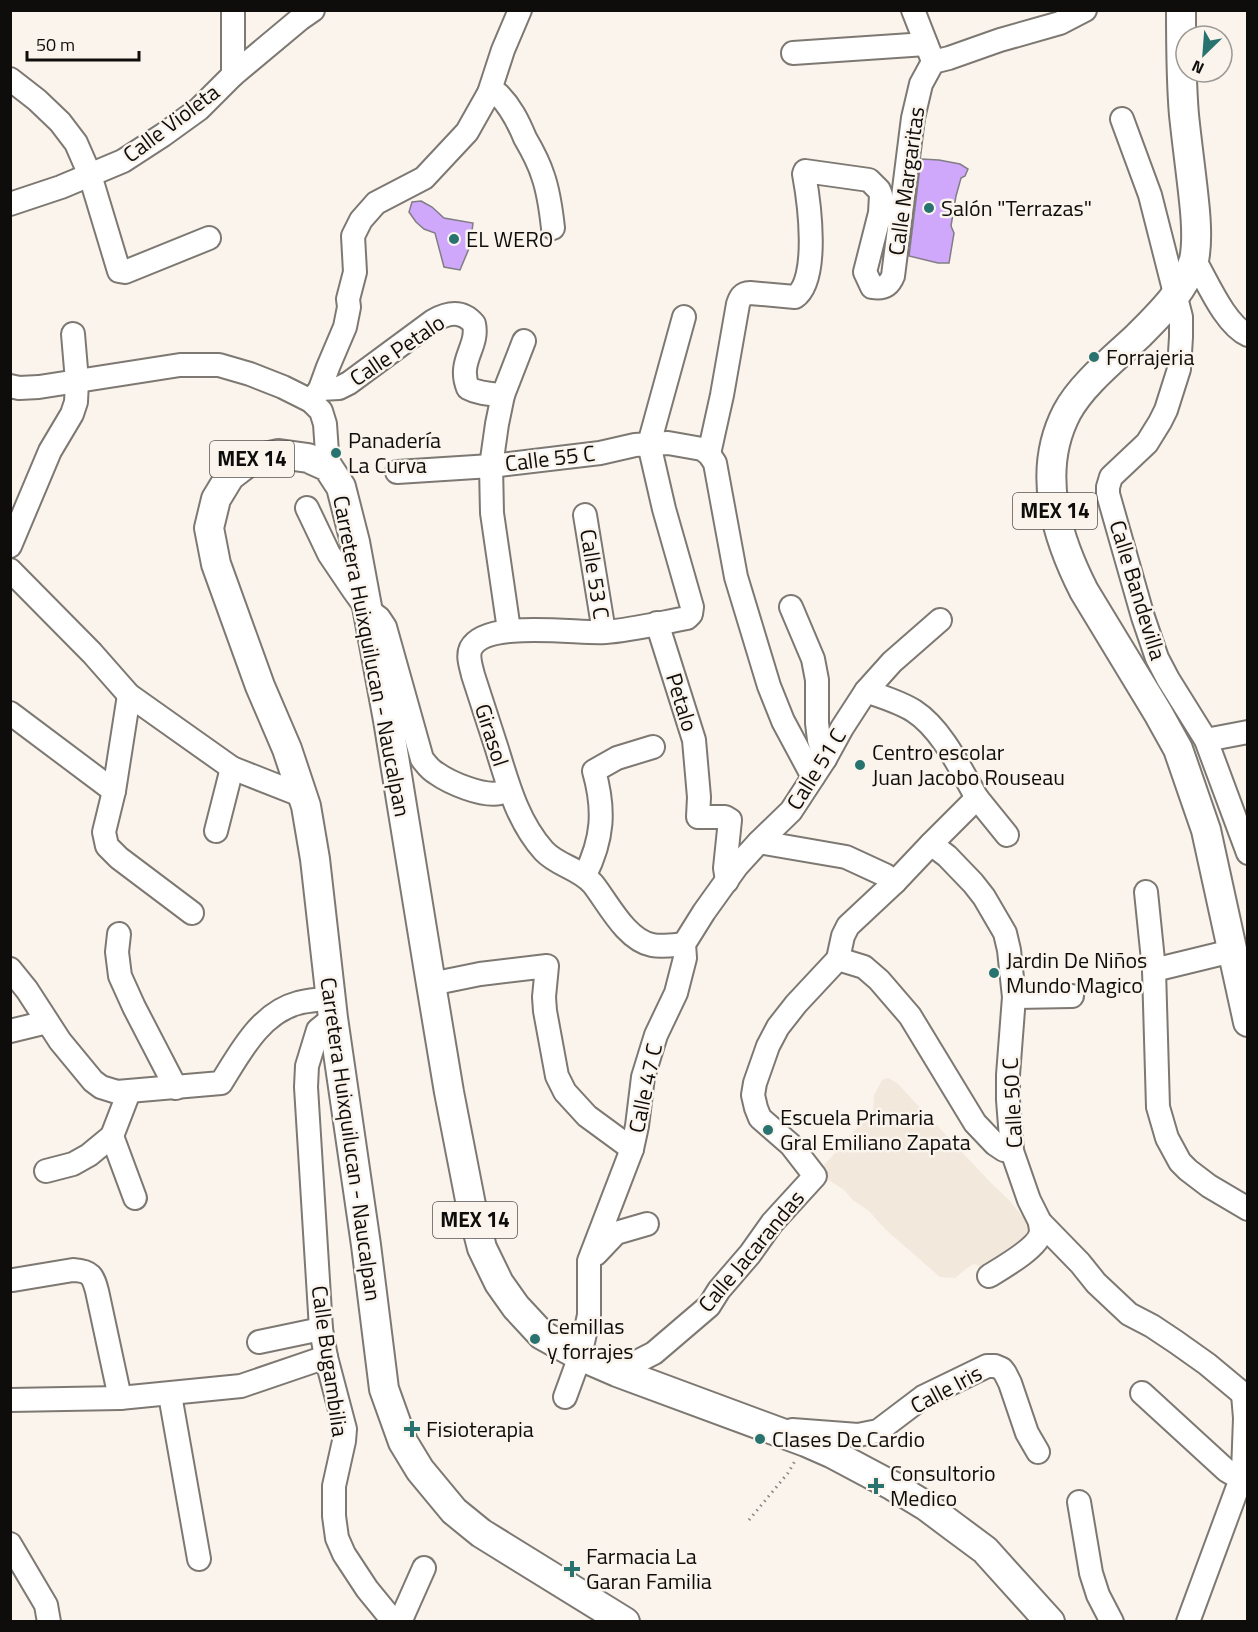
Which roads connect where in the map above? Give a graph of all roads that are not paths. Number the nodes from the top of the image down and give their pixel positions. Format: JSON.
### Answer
{"nodes":[{"id":1,"x":233,"y":10,"type":"edge"},
{"id":2,"x":312,"y":10,"type":"edge"},
{"id":3,"x":520,"y":10,"type":"edge"},
{"id":4,"x":912,"y":10,"type":"edge"},
{"id":5,"x":1085,"y":10,"type":"edge"},
{"id":6,"x":1182,"y":10,"type":"edge"},
{"id":7,"x":793,"y":53,"type":"dead end"},
{"id":8,"x":929,"y":53,"type":"junction"},
{"id":9,"x":233,"y":75,"type":"junction"},
{"id":10,"x":10,"y":79,"type":"edge"},
{"id":11,"x":489,"y":93,"type":"junction"},
{"id":12,"x":37,"y":100,"type":"junction"},
{"id":13,"x":10,"y":105,"type":"edge"},
{"id":14,"x":1122,"y":119,"type":"dead end"},
{"id":15,"x":90,"y":175,"type":"junction"},
{"id":16,"x":10,"y":204,"type":"edge"},
{"id":17,"x":553,"y":228,"type":"dead end"},
{"id":18,"x":209,"y":238,"type":"dead end"},
{"id":19,"x":1194,"y":259,"type":"junction"},
{"id":20,"x":1175,"y":295,"type":"junction"},
{"id":21,"x":684,"y":317,"type":"dead end"},
{"id":22,"x":73,"y":334,"type":"dead end"},
{"id":23,"x":1248,"y":335,"type":"edge"},
{"id":24,"x":524,"y":341,"type":"dead end"},
{"id":25,"x":76,"y":381,"type":"junction"},
{"id":26,"x":10,"y":386,"type":"edge"},
{"id":27,"x":315,"y":395,"type":"junction"},
{"id":28,"x":503,"y":395,"type":"junction"},
{"id":29,"x":649,"y":444,"type":"junction"},
{"id":30,"x":706,"y":451,"type":"junction"},
{"id":31,"x":491,"y":466,"type":"junction"},
{"id":32,"x":328,"y":467,"type":"junction"},
{"id":33,"x":397,"y":472,"type":"dead end"},
{"id":34,"x":307,"y":508,"type":"dead end"},
{"id":35,"x":585,"y":515,"type":"dead end"},
{"id":36,"x":10,"y":546,"type":"edge"},
{"id":37,"x":10,"y":570,"type":"edge"},
{"id":38,"x":791,"y":607,"type":"dead end"},
{"id":39,"x":367,"y":609,"type":"junction"},
{"id":40,"x":940,"y":620,"type":"dead end"},
{"id":41,"x":657,"y":623,"type":"junction"},
{"id":42,"x":509,"y":630,"type":"junction"},
{"id":43,"x":604,"y":632,"type":"junction"},
{"id":44,"x":866,"y":691,"type":"junction"},
{"id":45,"x":129,"y":695,"type":"junction"},
{"id":46,"x":10,"y":713,"type":"edge"},
{"id":47,"x":1248,"y":732,"type":"edge"},
{"id":48,"x":1206,"y":740,"type":"junction"},
{"id":49,"x":653,"y":747,"type":"dead end"},
{"id":50,"x":232,"y":768,"type":"junction"},
{"id":51,"x":819,"y":768,"type":"junction"},
{"id":52,"x":509,"y":789,"type":"junction"},
{"id":53,"x":114,"y":791,"type":"junction"},
{"id":54,"x":303,"y":796,"type":"junction"},
{"id":55,"x":977,"y":798,"type":"junction"},
{"id":56,"x":216,"y":831,"type":"dead end"},
{"id":57,"x":1007,"y":834,"type":"dead end"},
{"id":58,"x":759,"y":842,"type":"junction"},
{"id":59,"x":931,"y":844,"type":"junction"},
{"id":60,"x":1248,"y":853,"type":"edge"},
{"id":61,"x":585,"y":875,"type":"junction"},
{"id":62,"x":727,"y":881,"type":"junction"},
{"id":63,"x":896,"y":882,"type":"junction"},
{"id":64,"x":1146,"y":892,"type":"dead end"},
{"id":65,"x":192,"y":913,"type":"dead end"},
{"id":66,"x":119,"y":934,"type":"dead end"},
{"id":67,"x":684,"y":944,"type":"junction"},
{"id":68,"x":1232,"y":951,"type":"junction"},
{"id":69,"x":838,"y":959,"type":"junction"},
{"id":70,"x":10,"y":969,"type":"edge"},
{"id":71,"x":1154,"y":970,"type":"junction"},
{"id":72,"x":430,"y":984,"type":"junction"},
{"id":73,"x":1072,"y":996,"type":"dead end"},
{"id":74,"x":1014,"y":997,"type":"junction"},
{"id":75,"x":332,"y":1008,"type":"junction"},
{"id":76,"x":47,"y":1022,"type":"junction"},
{"id":77,"x":1248,"y":1022,"type":"edge"},
{"id":78,"x":10,"y":1031,"type":"edge"},
{"id":79,"x":176,"y":1088,"type":"junction"},
{"id":80,"x":129,"y":1092,"type":"junction"},
{"id":81,"x":112,"y":1136,"type":"junction"},
{"id":82,"x":632,"y":1149,"type":"junction"},
{"id":83,"x":1012,"y":1151,"type":"junction"},
{"id":84,"x":46,"y":1171,"type":"dead end"},
{"id":85,"x":135,"y":1198,"type":"dead end"},
{"id":86,"x":1248,"y":1209,"type":"edge"},
{"id":87,"x":1040,"y":1222,"type":"junction"},
{"id":88,"x":647,"y":1224,"type":"dead end"},
{"id":89,"x":589,"y":1262,"type":"junction"},
{"id":90,"x":989,"y":1276,"type":"dead end"},
{"id":91,"x":14,"y":1280,"type":"dead end"},
{"id":92,"x":321,"y":1329,"type":"junction"},
{"id":93,"x":259,"y":1342,"type":"dead end"},
{"id":94,"x":580,"y":1356,"type":"junction"},
{"id":95,"x":326,"y":1357,"type":"junction"},
{"id":96,"x":617,"y":1372,"type":"junction"},
{"id":97,"x":1142,"y":1393,"type":"dead end"},
{"id":98,"x":1245,"y":1394,"type":"edge"},
{"id":99,"x":170,"y":1395,"type":"junction"},
{"id":100,"x":565,"y":1397,"type":"dead end"},
{"id":101,"x":120,"y":1398,"type":"junction"},
{"id":102,"x":10,"y":1400,"type":"edge"},
{"id":103,"x":770,"y":1428,"type":"junction"},
{"id":104,"x":1038,"y":1452,"type":"dead end"},
{"id":105,"x":1245,"y":1474,"type":"edge"},
{"id":106,"x":1079,"y":1502,"type":"dead end"},
{"id":107,"x":10,"y":1544,"type":"edge"},
{"id":108,"x":199,"y":1558,"type":"dead end"},
{"id":109,"x":424,"y":1568,"type":"dead end"},
{"id":110,"x":49,"y":1622,"type":"edge"},
{"id":111,"x":394,"y":1622,"type":"edge"},
{"id":112,"x":399,"y":1622,"type":"edge"},
{"id":113,"x":625,"y":1622,"type":"edge"},
{"id":114,"x":1050,"y":1622,"type":"edge"},
{"id":115,"x":1112,"y":1622,"type":"edge"},
{"id":116,"x":1188,"y":1622,"type":"edge"}],
"edges":[{"from":1,"to":9,"type":"street"},
{"from":2,"to":9,"type":"street","name":"Calle Violeta"},
{"from":3,"to":11,"type":"street"},
{"from":4,"to":8,"type":"street"},
{"from":5,"to":8,"type":"street"},
{"from":6,"to":19,"type":"main road","number":"MEX 14"},
{"from":7,"to":8,"type":"street"},
{"from":8,"to":30,"type":"street","name":"Calle Margaritas"},
{"from":9,"to":15,"type":"street","name":"Calle Violeta"},
{"from":10,"to":12,"type":"street"},
{"from":11,"to":17,"type":"street"},
{"from":11,"to":27,"type":"street"},
{"from":12,"to":13,"type":"street"},
{"from":12,"to":15,"type":"street"},
{"from":14,"to":20,"type":"street","name":"Calle Bandevilla"},
{"from":15,"to":16,"type":"street","name":"Calle Violeta"},
{"from":15,"to":18,"type":"street"},
{"from":19,"to":20,"type":"main road","number":"MEX 14"},
{"from":19,"to":23,"type":"street"},
{"from":20,"to":48,"type":"street","name":"Calle Bandevilla"},
{"from":20,"to":68,"type":"main road","number":"MEX 14"},
{"from":21,"to":29,"type":"street"},
{"from":22,"to":25,"type":"street"},
{"from":24,"to":28,"type":"street"},
{"from":25,"to":26,"type":"street"},
{"from":25,"to":27,"type":"street"},
{"from":25,"to":36,"type":"street"},
{"from":27,"to":28,"type":"street","name":"Calle Petalo"},
{"from":27,"to":32,"type":"street"},
{"from":28,"to":31,"type":"street"},
{"from":29,"to":30,"type":"street","name":"Calle 55 C"},
{"from":29,"to":31,"type":"street","name":"Calle 55 C"},
{"from":29,"to":41,"type":"street","name":"Girasol"},
{"from":30,"to":51,"type":"street"},
{"from":31,"to":33,"type":"street","name":"Calle 55 C"},
{"from":31,"to":42,"type":"street"},
{"from":32,"to":39,"type":"main road","name":"Carretera Huixquilucan - Naucalpan","number":"MEX 14"},
{"from":32,"to":54,"type":"main road","name":"Carretera Huixquilucan - Naucalpan","number":"MEX 14"},
{"from":34,"to":39,"type":"street","name":"Girasol"},
{"from":35,"to":43,"type":"street","name":"Calle 53 C"},
{"from":37,"to":45,"type":"street"},
{"from":38,"to":51,"type":"street"},
{"from":39,"to":52,"type":"street","name":"Girasol"},
{"from":39,"to":72,"type":"main road","name":"Carretera Huixquilucan - Naucalpan","number":"MEX 14"},
{"from":40,"to":44,"type":"street","name":"Calle 51 C"},
{"from":41,"to":43,"type":"street","name":"Girasol"},
{"from":41,"to":62,"type":"street","name":"Petalo"},
{"from":42,"to":43,"type":"street","name":"Girasol"},
{"from":42,"to":52,"type":"street","name":"Girasol"},
{"from":44,"to":51,"type":"street","name":"Calle 51 C"},
{"from":44,"to":55,"type":"street"},
{"from":45,"to":50,"type":"street"},
{"from":45,"to":53,"type":"street"},
{"from":46,"to":53,"type":"street"},
{"from":47,"to":48,"type":"street"},
{"from":48,"to":60,"type":"street","name":"Calle Bandevilla"},
{"from":49,"to":61,"type":"street"},
{"from":50,"to":54,"type":"street"},
{"from":50,"to":56,"type":"street"},
{"from":51,"to":58,"type":"street","name":"Calle 51 C"},
{"from":52,"to":61,"type":"street"},
{"from":53,"to":65,"type":"street"},
{"from":54,"to":75,"type":"main road","name":"Carretera Huixquilucan - Naucalpan","number":"MEX 14"},
{"from":55,"to":57,"type":"street"},
{"from":55,"to":59,"type":"street"},
{"from":58,"to":62,"type":"street","name":"Calle 47 C"},
{"from":58,"to":63,"type":"street"},
{"from":59,"to":63,"type":"street"},
{"from":59,"to":74,"type":"street","name":"Calle 50 C"},
{"from":61,"to":67,"type":"street"},
{"from":62,"to":67,"type":"street","name":"Calle 47 C"},
{"from":63,"to":69,"type":"street"},
{"from":64,"to":71,"type":"street"},
{"from":66,"to":79,"type":"street"},
{"from":67,"to":82,"type":"street","name":"Calle 47 C"},
{"from":68,"to":71,"type":"street"},
{"from":68,"to":77,"type":"main road","number":"MEX 14"},
{"from":69,"to":83,"type":"street"},
{"from":69,"to":96,"type":"street","name":"Calle Jacarandas"},
{"from":70,"to":76,"type":"street"},
{"from":71,"to":86,"type":"street"},
{"from":72,"to":82,"type":"street"},
{"from":72,"to":94,"type":"main road","name":"Carretera Huixquilucan - Naucalpan","number":"MEX 14"},
{"from":73,"to":74,"type":"street"},
{"from":74,"to":83,"type":"street","name":"Calle 50 C"},
{"from":75,"to":79,"type":"street"},
{"from":75,"to":92,"type":"street","name":"Calle Bugambilia"},
{"from":75,"to":113,"type":"main road","name":"Carretera Huixquilucan - Naucalpan","number":"MEX 14"},
{"from":76,"to":78,"type":"street"},
{"from":76,"to":80,"type":"street"},
{"from":79,"to":80,"type":"street"},
{"from":80,"to":81,"type":"street"},
{"from":81,"to":84,"type":"street"},
{"from":81,"to":85,"type":"street"},
{"from":82,"to":89,"type":"street","name":"Calle 47 C"},
{"from":83,"to":87,"type":"street","name":"Calle 50 C"},
{"from":87,"to":90,"type":"street"},
{"from":87,"to":98,"type":"street","name":"Calle 50 C"},
{"from":88,"to":89,"type":"street"},
{"from":89,"to":94,"type":"street","name":"Calle 47 C"},
{"from":91,"to":101,"type":"street"},
{"from":92,"to":93,"type":"street"},
{"from":92,"to":95,"type":"street","name":"Calle Bugambilia"},
{"from":94,"to":96,"type":"main road","name":"Carretera Huixquilucan - Naucalpan","number":"MEX 14"},
{"from":94,"to":100,"type":"street","name":"Calle 47 C"},
{"from":95,"to":99,"type":"street"},
{"from":95,"to":111,"type":"street","name":"Calle Bugambilia"},
{"from":96,"to":103,"type":"main road","name":"Carretera Huixquilucan - Naucalpan","number":"MEX 14"},
{"from":97,"to":105,"type":"street"},
{"from":98,"to":105,"type":"street"},
{"from":99,"to":101,"type":"street"},
{"from":99,"to":108,"type":"street"},
{"from":101,"to":102,"type":"street"},
{"from":103,"to":104,"type":"street","name":"Calle Iris"},
{"from":103,"to":114,"type":"main road","name":"Carretera Huixquilucan - Naucalpan","number":"MEX 14"},
{"from":105,"to":116,"type":"street"},
{"from":106,"to":115,"type":"street"},
{"from":107,"to":110,"type":"street"},
{"from":109,"to":112,"type":"street"}]}
